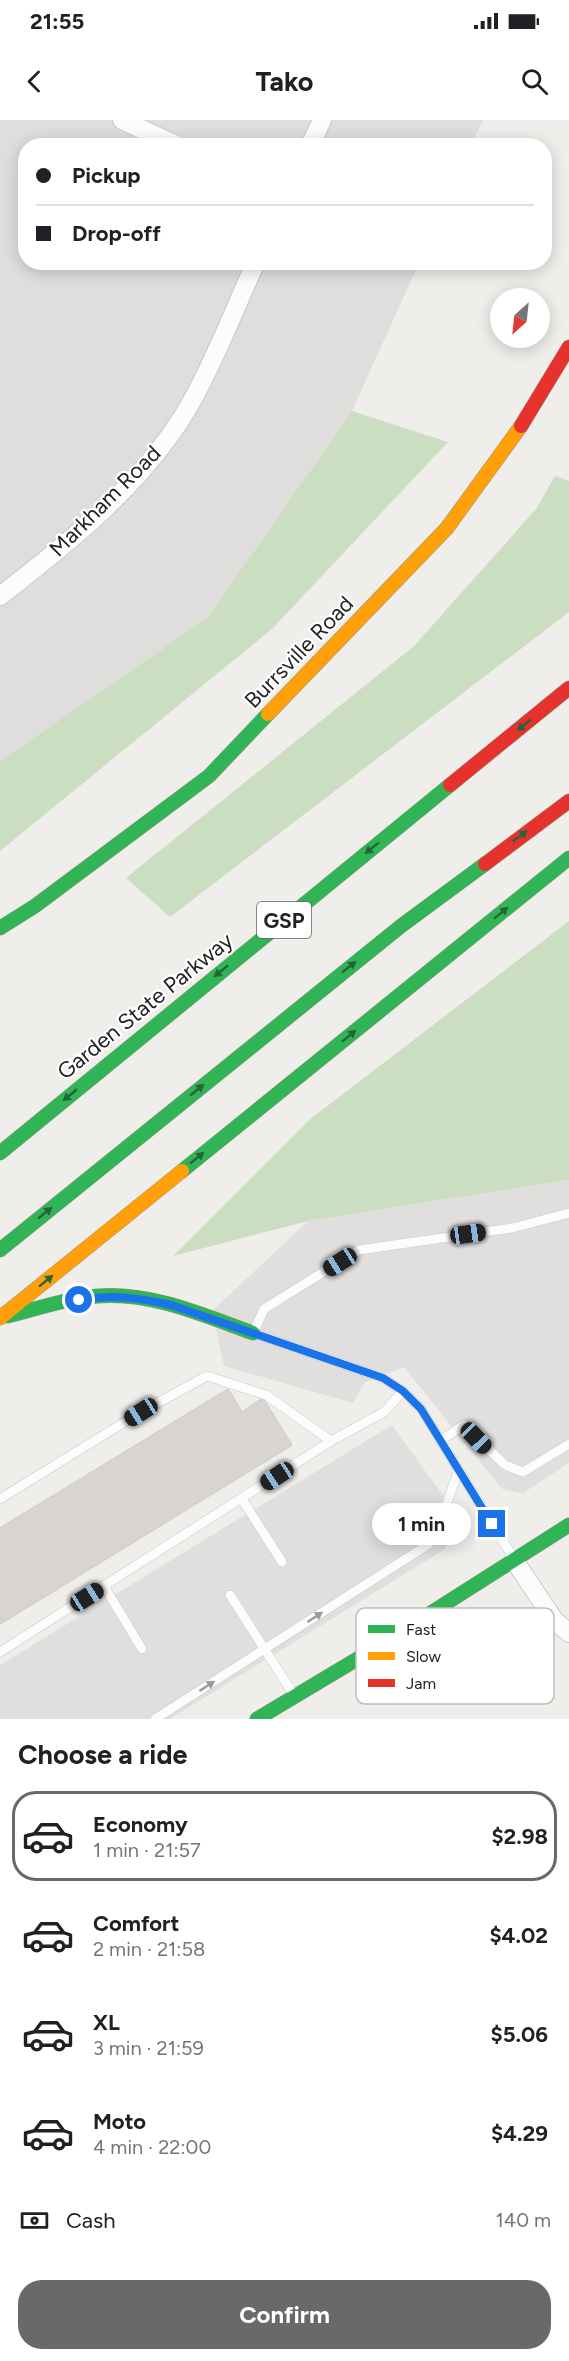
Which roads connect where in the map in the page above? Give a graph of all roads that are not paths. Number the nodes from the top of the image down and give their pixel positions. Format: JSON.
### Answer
{"nodes":[{"id":1,"x":122,"y":120,"type":"edge"},
{"id":2,"x":322,"y":120,"type":"edge"},
{"id":3,"x":161,"y":138,"type":"edge"},
{"id":4,"x":314,"y":138,"type":"edge"},
{"id":5,"x":252,"y":270,"type":"edge"},
{"id":6,"x":569,"y":347,"type":"edge"},
{"id":7,"x":0,"y":596,"type":"edge"},
{"id":8,"x":569,"y":688,"type":"edge"},
{"id":9,"x":569,"y":801,"type":"edge"},
{"id":10,"x":569,"y":858,"type":"edge"},
{"id":11,"x":0,"y":928,"type":"edge"},
{"id":12,"x":0,"y":1153,"type":"edge"},
{"id":13,"x":569,"y":1214,"type":"edge"},
{"id":14,"x":0,"y":1250,"type":"edge"},
{"id":15,"x":0,"y":1318,"type":"edge"},
{"id":16,"x":253,"y":1333,"type":"junction"},
{"id":17,"x":403,"y":1391,"type":"junction"},
{"id":18,"x":331,"y":1441,"type":"junction"},
{"id":19,"x":440,"y":1441,"type":"junction"},
{"id":20,"x":569,"y":1444,"type":"edge"},
{"id":21,"x":458,"y":1472,"type":"junction"},
{"id":22,"x":0,"y":1499,"type":"edge"},
{"id":23,"x":242,"y":1499,"type":"junction"},
{"id":24,"x":569,"y":1525,"type":"edge"},
{"id":25,"x":514,"y":1560,"type":"junction"},
{"id":26,"x":282,"y":1562,"type":"dead end"},
{"id":27,"x":105,"y":1586,"type":"junction"},
{"id":28,"x":230,"y":1595,"type":"dead end"},
{"id":29,"x":437,"y":1608,"type":"edge"},
{"id":30,"x":546,"y":1608,"type":"edge"},
{"id":31,"x":554,"y":1620,"type":"edge"},
{"id":32,"x":569,"y":1634,"type":"edge"},
{"id":33,"x":266,"y":1648,"type":"junction"},
{"id":34,"x":142,"y":1649,"type":"dead end"},
{"id":35,"x":0,"y":1652,"type":"edge"},
{"id":36,"x":356,"y":1659,"type":"edge"},
{"id":37,"x":295,"y":1697,"type":"junction"},
{"id":38,"x":156,"y":1718,"type":"edge"},
{"id":39,"x":257,"y":1719,"type":"edge"}],
"edges":[{"from":1,"to":3,"type":"street"},
{"from":2,"to":4,"type":"street"},
{"from":5,"to":7,"type":"street","name":"Markham Road"},
{"from":6,"to":11,"type":"main road","name":"Burrsville Road"},
{"from":8,"to":12,"type":"main road","name":"Garden State Parkway","number":"GSP","one_way":true},
{"from":14,"to":9,"type":"main road","one_way":true},
{"from":15,"to":10,"type":"main road","one_way":true},
{"from":13,"to":16,"type":"lane"},
{"from":15,"to":16,"type":"main road"},
{"from":16,"to":17,"type":"lane"},
{"from":17,"to":18,"type":"lane"},
{"from":17,"to":19,"type":"lane"},
{"from":18,"to":22,"type":"lane"},
{"from":18,"to":23,"type":"lane"},
{"from":19,"to":20,"type":"lane"},
{"from":19,"to":21,"type":"lane"},
{"from":21,"to":25,"type":"lane"},
{"from":33,"to":21,"type":"lane","one_way":true},
{"from":23,"to":26,"type":"lane"},
{"from":23,"to":27,"type":"lane"},
{"from":24,"to":25,"type":"main road"},
{"from":25,"to":29,"type":"main road"},
{"from":25,"to":30,"type":"street"},
{"from":27,"to":34,"type":"lane"},
{"from":27,"to":35,"type":"lane"},
{"from":28,"to":33,"type":"lane"},
{"from":31,"to":32,"type":"street"},
{"from":33,"to":37,"type":"lane"},
{"from":38,"to":33,"type":"lane","one_way":true},
{"from":36,"to":37,"type":"main road"},
{"from":37,"to":39,"type":"main road"}]}
